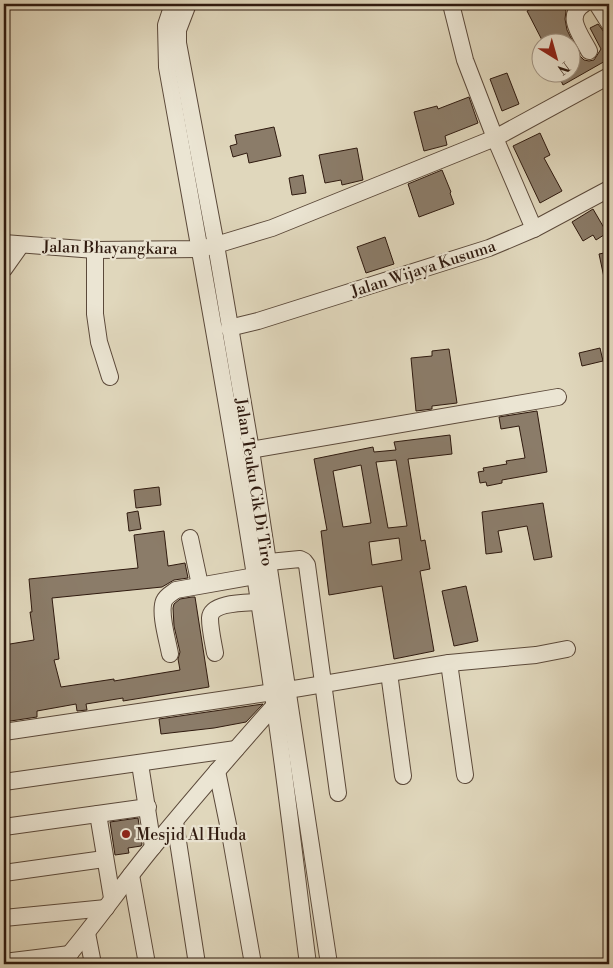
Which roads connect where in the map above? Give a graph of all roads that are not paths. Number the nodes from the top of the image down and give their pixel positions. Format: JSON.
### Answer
{"nodes":[{"id":1,"x":452,"y":4,"type":"edge"},
{"id":2,"x":584,"y":4,"type":"edge"},
{"id":3,"x":597,"y":4,"type":"edge"},
{"id":4,"x":178,"y":9,"type":"edge"},
{"id":5,"x":609,"y":23,"type":"edge"},
{"id":6,"x":589,"y":51,"type":"dead end"},
{"id":7,"x":609,"y":76,"type":"edge"},
{"id":8,"x":495,"y":138,"type":"junction"},
{"id":9,"x":609,"y":189,"type":"edge"},
{"id":10,"x":534,"y":229,"type":"junction"},
{"id":11,"x":4,"y":243,"type":"edge"},
{"id":12,"x":21,"y":245,"type":"junction"},
{"id":13,"x":208,"y":247,"type":"junction"},
{"id":14,"x":95,"y":250,"type":"junction"},
{"id":15,"x":4,"y":269,"type":"edge"},
{"id":16,"x":229,"y":328,"type":"junction"},
{"id":17,"x":110,"y":377,"type":"dead end"},
{"id":18,"x":232,"y":387,"type":"junction"},
{"id":19,"x":558,"y":397,"type":"dead end"},
{"id":20,"x":251,"y":450,"type":"junction"},
{"id":21,"x":190,"y":538,"type":"dead end"},
{"id":22,"x":268,"y":562,"type":"junction"},
{"id":23,"x":255,"y":576,"type":"junction"},
{"id":24,"x":200,"y":585,"type":"junction"},
{"id":25,"x":259,"y":602,"type":"junction"},
{"id":26,"x":567,"y":649,"type":"dead end"},
{"id":27,"x":214,"y":653,"type":"dead end"},
{"id":28,"x":170,"y":654,"type":"dead end"},
{"id":29,"x":449,"y":663,"type":"junction"},
{"id":30,"x":390,"y":672,"type":"junction"},
{"id":31,"x":322,"y":683,"type":"junction"},
{"id":32,"x":277,"y":696,"type":"junction"},
{"id":33,"x":4,"y":732,"type":"edge"},
{"id":34,"x":236,"y":749,"type":"junction"},
{"id":35,"x":140,"y":764,"type":"junction"},
{"id":36,"x":217,"y":771,"type":"junction"},
{"id":37,"x":465,"y":775,"type":"dead end"},
{"id":38,"x":402,"y":776,"type":"dead end"},
{"id":39,"x":4,"y":782,"type":"edge"},
{"id":40,"x":338,"y":793,"type":"dead end"},
{"id":41,"x":148,"y":807,"type":"junction"},
{"id":42,"x":98,"y":814,"type":"junction"},
{"id":43,"x":175,"y":822,"type":"junction"},
{"id":44,"x":4,"y":827,"type":"edge"},
{"id":45,"x":153,"y":847,"type":"junction"},
{"id":46,"x":104,"y":859,"type":"junction"},
{"id":47,"x":4,"y":873,"type":"edge"},
{"id":48,"x":131,"y":876,"type":"junction"},
{"id":49,"x":109,"y":903,"type":"junction"},
{"id":50,"x":4,"y":918,"type":"edge"},
{"id":51,"x":87,"y":934,"type":"junction"},
{"id":52,"x":66,"y":959,"type":"edge"},
{"id":53,"x":4,"y":962,"type":"edge"},
{"id":54,"x":93,"y":964,"type":"edge"},
{"id":55,"x":147,"y":964,"type":"edge"},
{"id":56,"x":197,"y":964,"type":"edge"},
{"id":57,"x":253,"y":964,"type":"edge"},
{"id":58,"x":308,"y":964,"type":"edge"},
{"id":59,"x":329,"y":964,"type":"edge"}],
"edges":[{"from":1,"to":8,"type":"street"},
{"from":2,"to":6,"type":"street"},
{"from":3,"to":5,"type":"street"},
{"from":4,"to":13,"type":"street","name":"Jalan Teuku Cik Di Tiro"},
{"from":7,"to":8,"type":"street","name":"Jalan Bhayangkara"},
{"from":8,"to":10,"type":"street"},
{"from":8,"to":13,"type":"street","name":"Jalan Bhayangkara"},
{"from":9,"to":10,"type":"street","name":"Jalan Wijaya Kusuma"},
{"from":10,"to":16,"type":"street","name":"Jalan Wijaya Kusuma"},
{"from":11,"to":12,"type":"street","name":"Jalan Bhayangkara"},
{"from":12,"to":14,"type":"street","name":"Jalan Bhayangkara"},
{"from":12,"to":15,"type":"street"},
{"from":13,"to":14,"type":"street","name":"Jalan Bhayangkara"},
{"from":13,"to":16,"type":"street","name":"Jalan Teuku Cik Di Tiro"},
{"from":13,"to":18,"type":"street","name":"Jalan Teuku Cik Di Tiro"},
{"from":14,"to":17,"type":"street"},
{"from":16,"to":18,"type":"street","name":"Jalan Teuku Cik Di Tiro"},
{"from":18,"to":20,"type":"street","name":"Jalan Teuku Cik Di Tiro"},
{"from":18,"to":23,"type":"street","name":"Jalan Teuku Cik Di Tiro"},
{"from":19,"to":20,"type":"street"},
{"from":20,"to":22,"type":"street","name":"Jalan Teuku Cik Di Tiro"},
{"from":21,"to":24,"type":"street"},
{"from":22,"to":31,"type":"street"},
{"from":22,"to":32,"type":"street","name":"Jalan Teuku Cik Di Tiro"},
{"from":23,"to":24,"type":"street"},
{"from":23,"to":25,"type":"street","name":"Jalan Teuku Cik Di Tiro"},
{"from":24,"to":28,"type":"street"},
{"from":25,"to":27,"type":"street"},
{"from":25,"to":32,"type":"street","name":"Jalan Teuku Cik Di Tiro"},
{"from":26,"to":29,"type":"street"},
{"from":29,"to":30,"type":"street"},
{"from":29,"to":37,"type":"street"},
{"from":30,"to":31,"type":"street"},
{"from":30,"to":38,"type":"street"},
{"from":31,"to":32,"type":"street"},
{"from":31,"to":40,"type":"street"},
{"from":32,"to":33,"type":"street"},
{"from":32,"to":34,"type":"street"},
{"from":32,"to":58,"type":"street","name":"Jalan Teuku Cik Di Tiro"},
{"from":32,"to":59,"type":"street","name":"Jalan Teuku Cik Di Tiro"},
{"from":34,"to":35,"type":"street"},
{"from":34,"to":36,"type":"street"},
{"from":35,"to":39,"type":"street"},
{"from":35,"to":41,"type":"street"},
{"from":36,"to":43,"type":"street"},
{"from":36,"to":57,"type":"street"},
{"from":41,"to":42,"type":"street"},
{"from":41,"to":45,"type":"street"},
{"from":42,"to":44,"type":"street"},
{"from":42,"to":46,"type":"street"},
{"from":43,"to":45,"type":"street"},
{"from":43,"to":56,"type":"street"},
{"from":45,"to":48,"type":"street"},
{"from":46,"to":47,"type":"street"},
{"from":46,"to":49,"type":"street"},
{"from":48,"to":49,"type":"street"},
{"from":48,"to":55,"type":"street"},
{"from":49,"to":50,"type":"street"},
{"from":49,"to":51,"type":"street"},
{"from":51,"to":52,"type":"street"},
{"from":51,"to":54,"type":"street"},
{"from":52,"to":53,"type":"street"}]}
